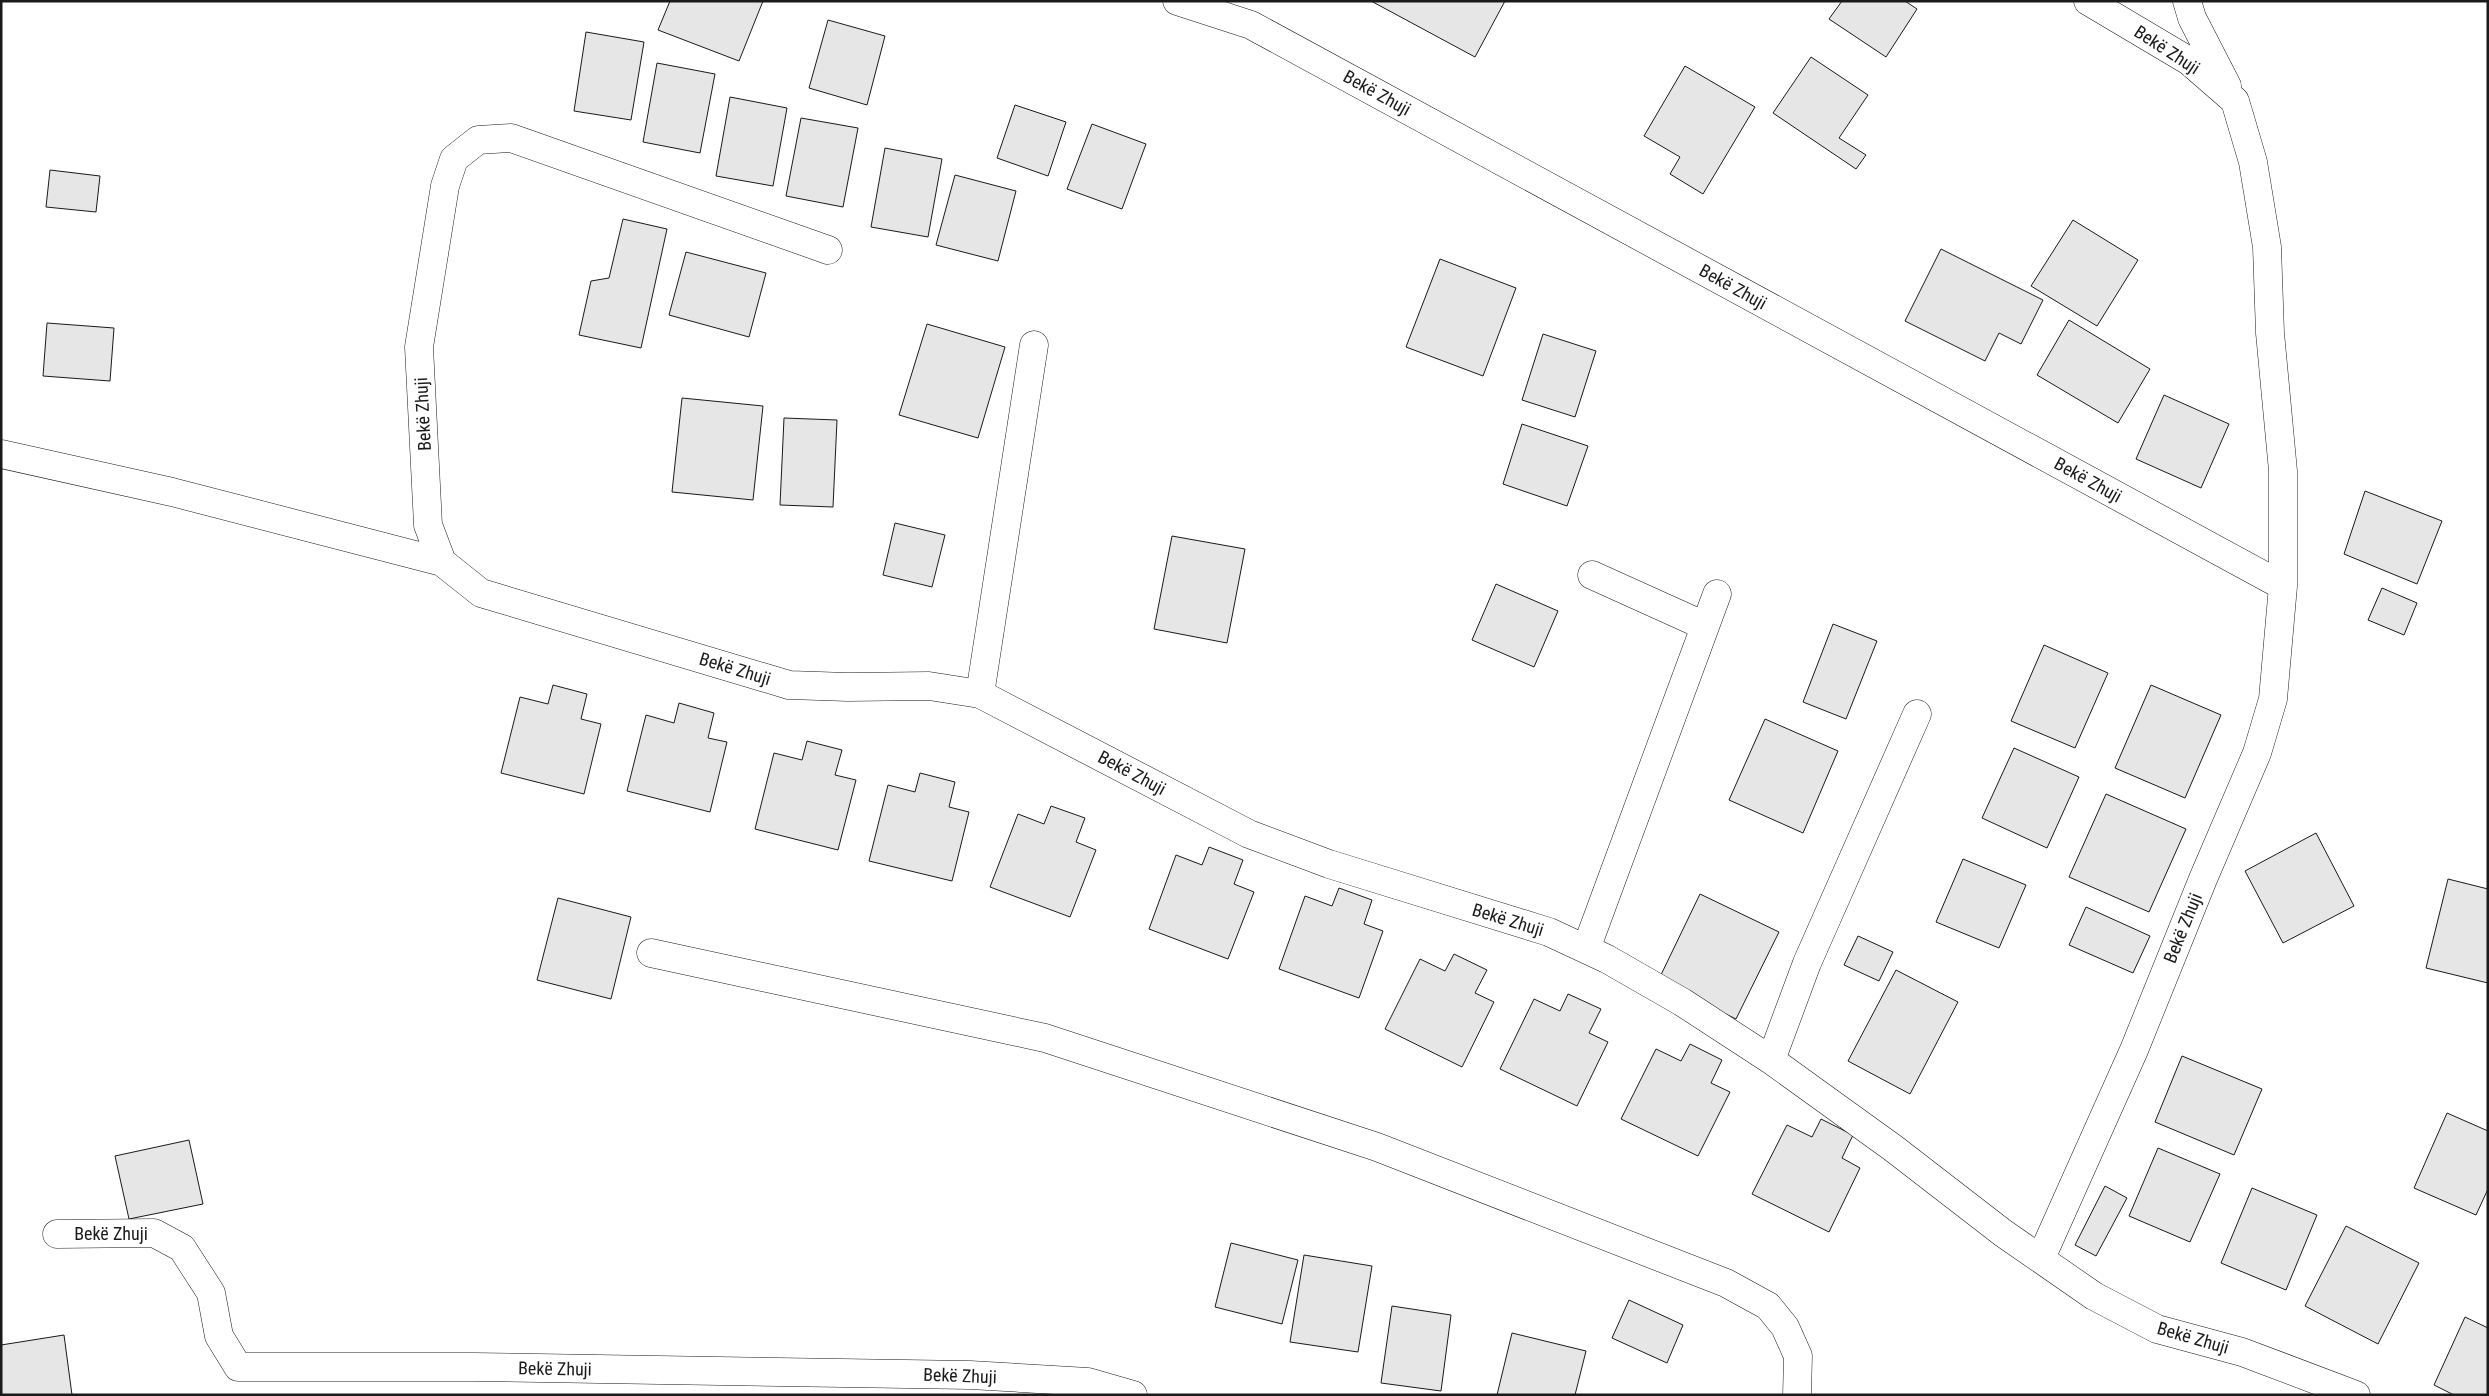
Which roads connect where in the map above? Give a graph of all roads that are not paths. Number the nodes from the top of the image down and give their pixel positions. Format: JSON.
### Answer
{"nodes":[{"id":1,"x":1177,"y":1,"type":"edge"},
{"id":2,"x":2088,"y":1,"type":"edge"},
{"id":3,"x":2187,"y":1,"type":"edge"},
{"id":4,"x":2235,"y":100,"type":"junction"},
{"id":5,"x":828,"y":250,"type":"dead end"},
{"id":6,"x":1034,"y":345,"type":"dead end"},
{"id":7,"x":1,"y":454,"type":"edge"},
{"id":8,"x":442,"y":562,"type":"junction"},
{"id":9,"x":1592,"y":575,"type":"dead end"},
{"id":10,"x":2282,"y":586,"type":"junction"},
{"id":11,"x":1717,"y":594,"type":"dead end"},
{"id":12,"x":1705,"y":626,"type":"junction"},
{"id":13,"x":980,"y":694,"type":"junction"},
{"id":14,"x":1917,"y":714,"type":"dead end"},
{"id":15,"x":1586,"y":949,"type":"junction"},
{"id":16,"x":651,"y":953,"type":"dead end"},
{"id":17,"x":1771,"y":1060,"type":"junction"},
{"id":18,"x":57,"y":1234,"type":"dead end"},
{"id":19,"x":2041,"y":1258,"type":"junction"},
{"id":20,"x":1132,"y":1395,"type":"edge"},
{"id":21,"x":1796,"y":1395,"type":"edge"},
{"id":22,"x":2356,"y":1395,"type":"edge"}],
"edges":[{"from":1,"to":10,"type":"street","name":"Bekë Zhuji"},
{"from":2,"to":4,"type":"street","name":"Bekë Zhuji"},
{"from":3,"to":4,"type":"street"},
{"from":4,"to":10,"type":"street","name":"Bekë Zhuji"},
{"from":5,"to":8,"type":"street","name":"Bekë Zhuji"},
{"from":6,"to":13,"type":"street"},
{"from":7,"to":8,"type":"street"},
{"from":8,"to":13,"type":"street","name":"Bekë Zhuji"},
{"from":9,"to":12,"type":"street"},
{"from":10,"to":19,"type":"street","name":"Bekë Zhuji"},
{"from":11,"to":12,"type":"street"},
{"from":12,"to":15,"type":"street"},
{"from":13,"to":15,"type":"street","name":"Bekë Zhuji"},
{"from":14,"to":17,"type":"street"},
{"from":15,"to":17,"type":"street","name":"Bekë Zhuji"},
{"from":16,"to":21,"type":"street"},
{"from":17,"to":19,"type":"street","name":"Bekë Zhuji"},
{"from":18,"to":20,"type":"street","name":"Bekë Zhuji"},
{"from":19,"to":22,"type":"street","name":"Bekë Zhuji"}]}
